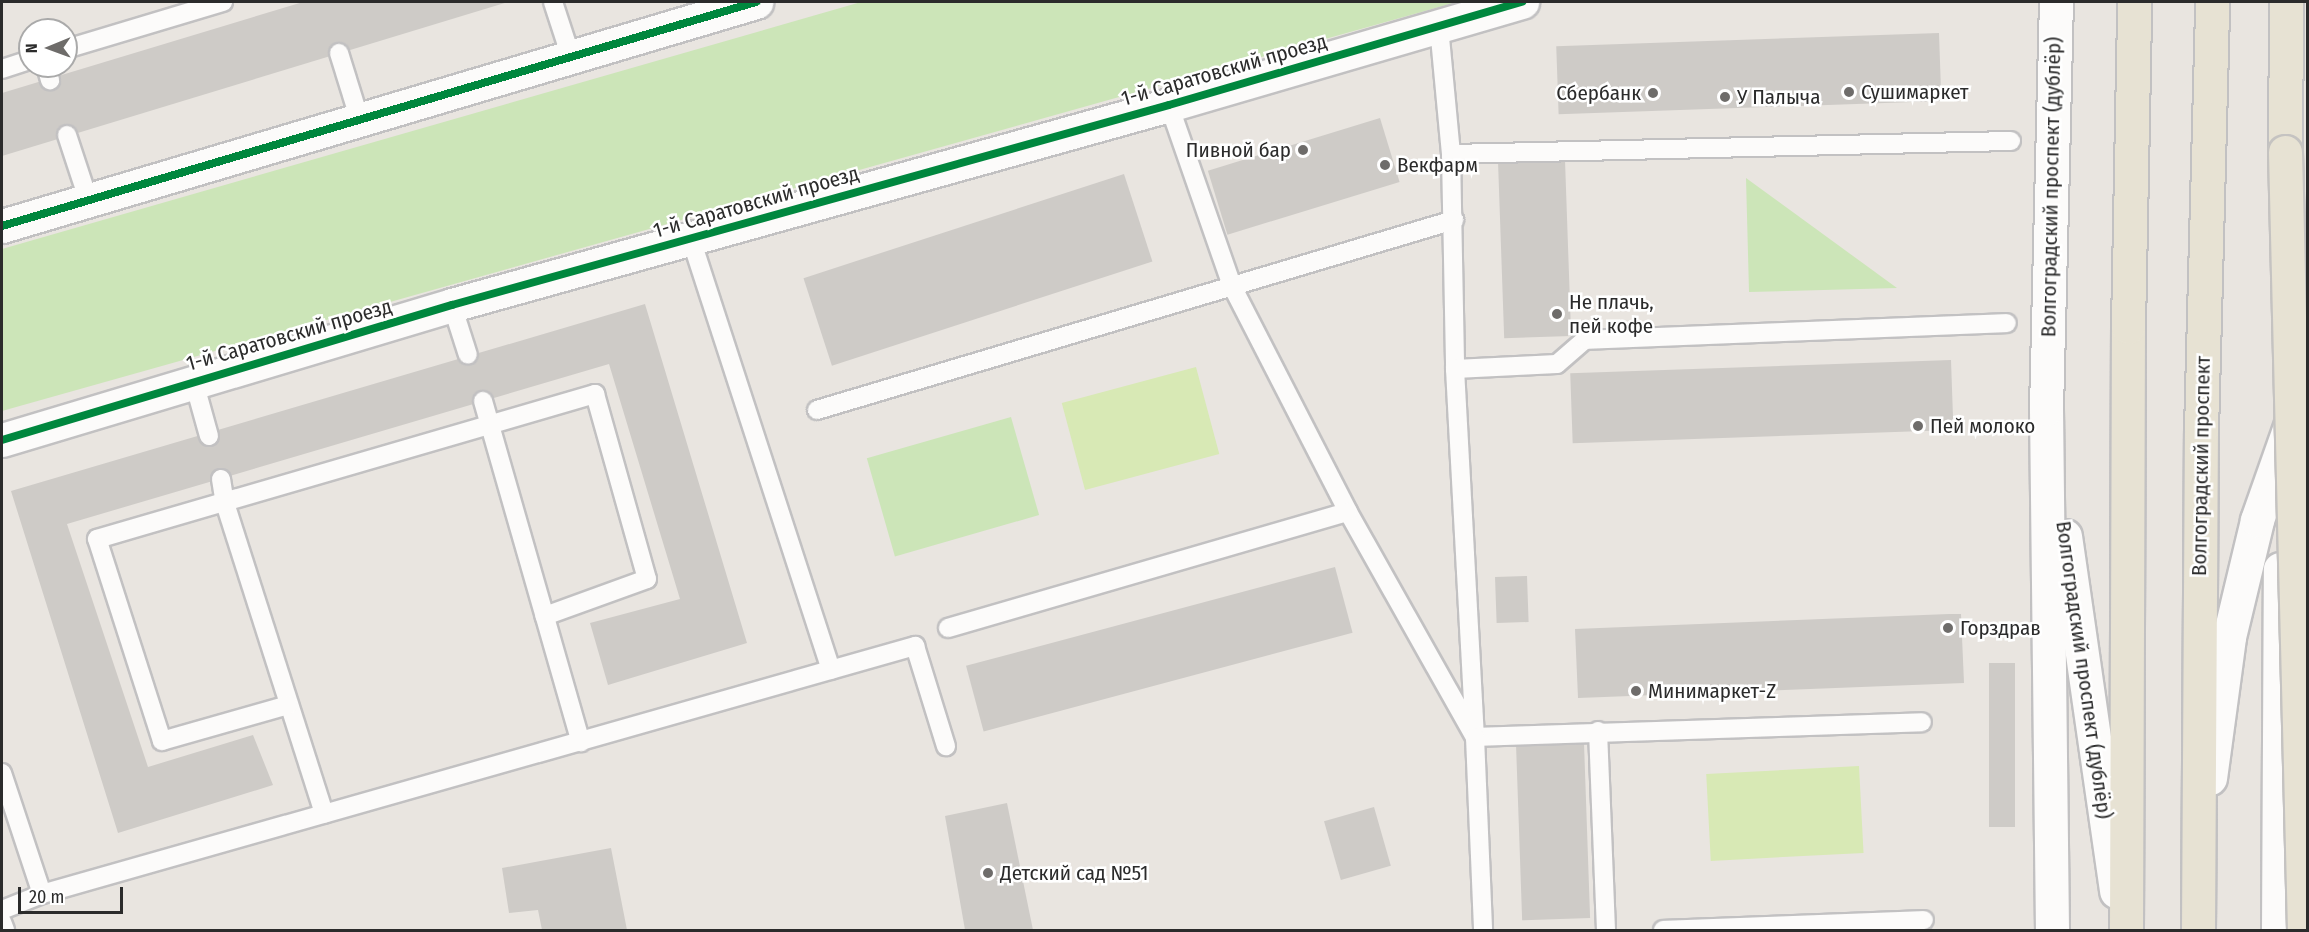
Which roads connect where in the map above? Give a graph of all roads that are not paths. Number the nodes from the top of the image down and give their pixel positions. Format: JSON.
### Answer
{"nodes":[{"id":1,"x":223,"y":2,"type":"edge"},
{"id":2,"x":553,"y":2,"type":"edge"},
{"id":3,"x":756,"y":2,"type":"edge"},
{"id":4,"x":1522,"y":2,"type":"edge"},
{"id":5,"x":2056,"y":2,"type":"edge"},
{"id":6,"x":2134,"y":2,"type":"edge"},
{"id":7,"x":2212,"y":2,"type":"edge"},
{"id":8,"x":2286,"y":2,"type":"edge"},
{"id":9,"x":1439,"y":27,"type":"junction"},
{"id":10,"x":78,"y":45,"type":"edge"},
{"id":11,"x":339,"y":53,"type":"dead end"},
{"id":12,"x":570,"y":54,"type":"junction"},
{"id":13,"x":18,"y":64,"type":"edge"},
{"id":14,"x":2,"y":69,"type":"edge"},
{"id":15,"x":1169,"y":105,"type":"junction"},
{"id":16,"x":360,"y":121,"type":"junction"},
{"id":17,"x":67,"y":135,"type":"dead end"},
{"id":18,"x":2011,"y":141,"type":"dead end"},
{"id":19,"x":1451,"y":154,"type":"junction"},
{"id":20,"x":88,"y":199,"type":"junction"},
{"id":21,"x":1454,"y":220,"type":"junction"},
{"id":22,"x":2,"y":226,"type":"edge"},
{"id":23,"x":692,"y":239,"type":"junction"},
{"id":24,"x":1232,"y":286,"type":"junction"},
{"id":25,"x":452,"y":305,"type":"junction"},
{"id":26,"x":2007,"y":323,"type":"dead end"},
{"id":27,"x":468,"y":355,"type":"dead end"},
{"id":28,"x":1455,"y":369,"type":"junction"},
{"id":29,"x":2307,"y":375,"type":"edge"},
{"id":30,"x":194,"y":382,"type":"junction"},
{"id":31,"x":483,"y":401,"type":"dead end"},
{"id":32,"x":2307,"y":406,"type":"edge"},
{"id":33,"x":2046,"y":409,"type":"junction"},
{"id":34,"x":818,"y":410,"type":"dead end"},
{"id":35,"x":490,"y":424,"type":"junction"},
{"id":36,"x":209,"y":436,"type":"dead end"},
{"id":37,"x":2,"y":440,"type":"edge"},
{"id":38,"x":221,"y":479,"type":"dead end"},
{"id":39,"x":225,"y":503,"type":"junction"},
{"id":40,"x":1348,"y":512,"type":"junction"},
{"id":41,"x":2294,"y":568,"type":"edge"},
{"id":42,"x":544,"y":616,"type":"junction"},
{"id":43,"x":948,"y":628,"type":"dead end"},
{"id":44,"x":831,"y":670,"type":"junction"},
{"id":45,"x":288,"y":705,"type":"junction"},
{"id":46,"x":1922,"y":722,"type":"dead end"},
{"id":47,"x":1598,"y":731,"type":"junction"},
{"id":48,"x":1475,"y":737,"type":"junction"},
{"id":49,"x":581,"y":742,"type":"junction"},
{"id":50,"x":946,"y":747,"type":"dead end"},
{"id":51,"x":2,"y":772,"type":"edge"},
{"id":52,"x":324,"y":814,"type":"junction"},
{"id":53,"x":2198,"y":866,"type":"junction"},
{"id":54,"x":42,"y":894,"type":"junction"},
{"id":55,"x":2,"y":910,"type":"edge"},
{"id":56,"x":1924,"y":920,"type":"dead end"},
{"id":57,"x":2,"y":922,"type":"edge"},
{"id":58,"x":5,"y":930,"type":"edge"},
{"id":59,"x":1483,"y":930,"type":"edge"},
{"id":60,"x":1606,"y":930,"type":"edge"},
{"id":61,"x":1663,"y":930,"type":"edge"},
{"id":62,"x":2052,"y":930,"type":"edge"},
{"id":63,"x":2124,"y":930,"type":"edge"},
{"id":64,"x":2198,"y":930,"type":"edge"},
{"id":65,"x":2278,"y":930,"type":"edge"},
{"id":66,"x":2304,"y":930,"type":"edge"}],
"edges":[{"from":1,"to":10,"type":"lane"},
{"from":2,"to":12,"type":"lane"},
{"from":3,"to":12,"type":"main road"},
{"from":4,"to":9,"type":"main road","name":"1-й Саратовский проезд"},
{"from":5,"to":33,"type":"main road","name":"Волгоградский проспект (дублёр)"},
{"from":6,"to":63,"type":"main road"},
{"from":7,"to":53,"type":"main road","name":"Волгоградский проспект"},
{"from":8,"to":66,"type":"main road","bridge":true},
{"from":9,"to":15,"type":"main road","name":"1-й Саратовский проезд"},
{"from":9,"to":19,"type":"lane"},
{"from":11,"to":16,"type":"lane"},
{"from":12,"to":16,"type":"main road"},
{"from":13,"to":14,"type":"lane"},
{"from":15,"to":23,"type":"main road","name":"1-й Саратовский проезд"},
{"from":15,"to":24,"type":"lane"},
{"from":16,"to":20,"type":"main road"},
{"from":17,"to":20,"type":"lane"},
{"from":18,"to":19,"type":"lane"},
{"from":19,"to":21,"type":"lane"},
{"from":20,"to":22,"type":"main road"},
{"from":21,"to":24,"type":"lane"},
{"from":21,"to":28,"type":"lane"},
{"from":23,"to":25,"type":"main road","name":"1-й Саратовский проезд"},
{"from":23,"to":44,"type":"lane"},
{"from":24,"to":34,"type":"lane"},
{"from":24,"to":40,"type":"lane"},
{"from":25,"to":27,"type":"lane"},
{"from":25,"to":30,"type":"main road","name":"1-й Саратовский проезд"},
{"from":26,"to":28,"type":"lane"},
{"from":28,"to":48,"type":"lane"},
{"from":29,"to":53,"type":"main road"},
{"from":30,"to":36,"type":"lane"},
{"from":30,"to":37,"type":"main road","name":"1-й Саратовский проезд"},
{"from":31,"to":35,"type":"lane"},
{"from":32,"to":41,"type":"main road"},
{"from":33,"to":62,"type":"main road","name":"Волгоградский проспект (дублёр)"},
{"from":33,"to":63,"type":"main road","name":"Волгоградский проспект (дублёр)"},
{"from":35,"to":39,"type":"lane"},
{"from":35,"to":42,"type":"lane"},
{"from":35,"to":42,"type":"lane"},
{"from":38,"to":39,"type":"lane"},
{"from":39,"to":45,"type":"lane"},
{"from":39,"to":45,"type":"lane"},
{"from":40,"to":43,"type":"lane"},
{"from":40,"to":48,"type":"lane"},
{"from":41,"to":65,"type":"main road"},
{"from":42,"to":49,"type":"lane"},
{"from":44,"to":49,"type":"lane"},
{"from":44,"to":50,"type":"lane"},
{"from":45,"to":52,"type":"lane"},
{"from":46,"to":47,"type":"lane"},
{"from":47,"to":48,"type":"lane"},
{"from":47,"to":60,"type":"lane"},
{"from":48,"to":59,"type":"lane"},
{"from":49,"to":52,"type":"lane"},
{"from":51,"to":54,"type":"lane"},
{"from":52,"to":54,"type":"lane"},
{"from":53,"to":64,"type":"main road","name":"Волгоградский проспект"},
{"from":54,"to":55,"type":"lane"},
{"from":56,"to":61,"type":"lane"},
{"from":57,"to":58,"type":"lane"}]}
